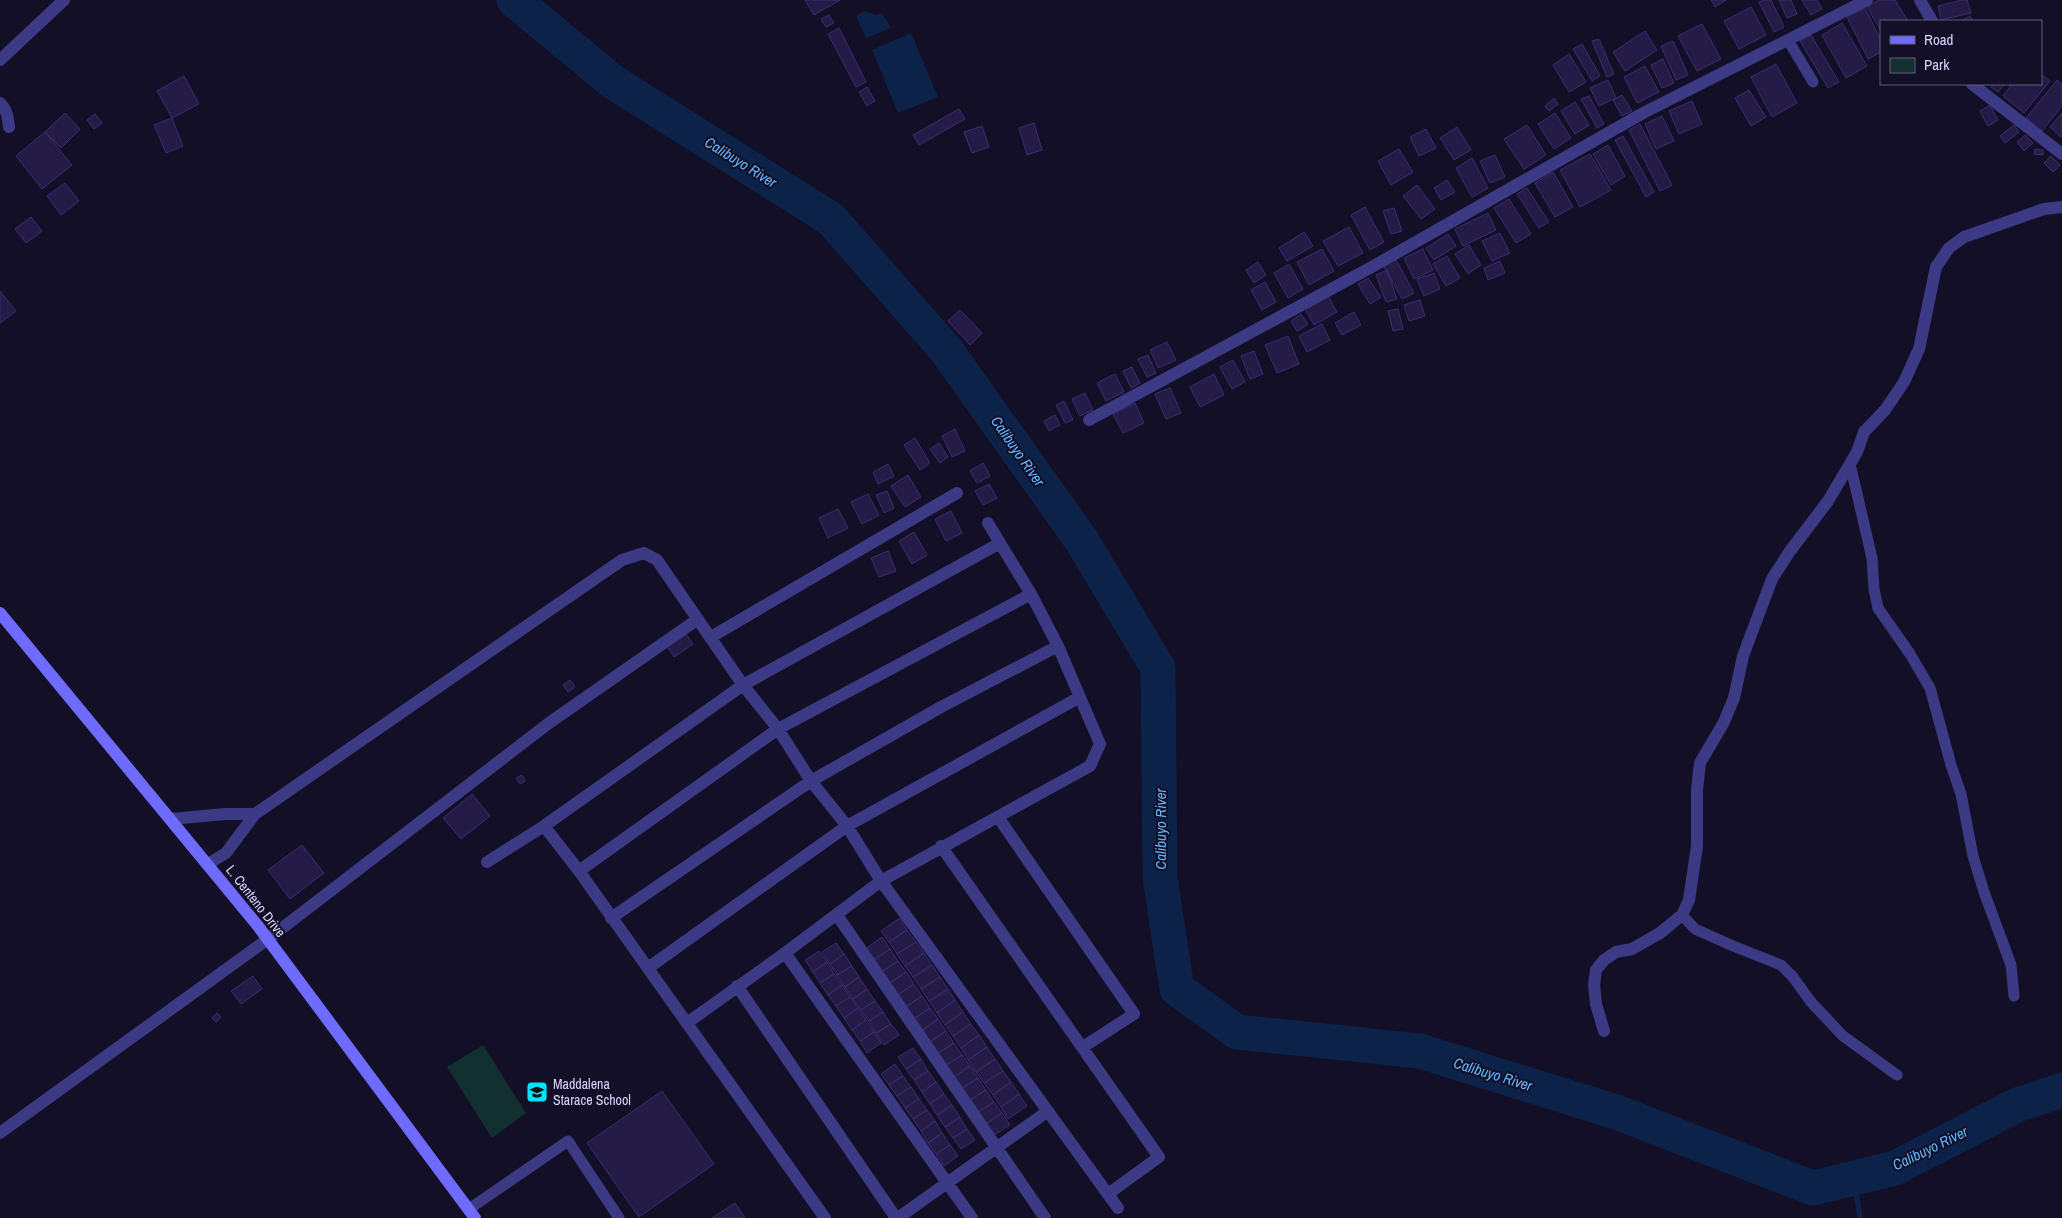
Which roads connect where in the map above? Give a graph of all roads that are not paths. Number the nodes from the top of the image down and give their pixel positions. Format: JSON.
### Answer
{"nodes":[{"id":1,"x":64,"y":0,"type":"edge"},
{"id":2,"x":1867,"y":0,"type":"edge"},
{"id":3,"x":1920,"y":0,"type":"edge"},
{"id":4,"x":1931,"y":20,"type":"edge"},
{"id":5,"x":1788,"y":40,"type":"junction"},
{"id":6,"x":0,"y":60,"type":"edge"},
{"id":7,"x":1813,"y":82,"type":"dead end"},
{"id":8,"x":1973,"y":85,"type":"edge"},
{"id":9,"x":0,"y":103,"type":"edge"},
{"id":10,"x":9,"y":127,"type":"dead end"},
{"id":11,"x":2062,"y":154,"type":"edge"},
{"id":12,"x":2062,"y":208,"type":"edge"},
{"id":13,"x":1090,"y":420,"type":"dead end"},
{"id":14,"x":1850,"y":464,"type":"junction"},
{"id":15,"x":957,"y":493,"type":"dead end"},
{"id":16,"x":988,"y":523,"type":"dead end"},
{"id":17,"x":1000,"y":543,"type":"junction"},
{"id":18,"x":1031,"y":594,"type":"junction"},
{"id":19,"x":0,"y":613,"type":"edge"},
{"id":20,"x":698,"y":619,"type":"junction"},
{"id":21,"x":711,"y":637,"type":"junction"},
{"id":22,"x":1058,"y":646,"type":"junction"},
{"id":23,"x":743,"y":684,"type":"junction"},
{"id":24,"x":1080,"y":697,"type":"junction"},
{"id":25,"x":778,"y":729,"type":"junction"},
{"id":26,"x":811,"y":781,"type":"junction"},
{"id":27,"x":255,"y":814,"type":"junction"},
{"id":28,"x":998,"y":817,"type":"junction"},
{"id":29,"x":171,"y":819,"type":"junction"},
{"id":30,"x":544,"y":826,"type":"junction"},
{"id":31,"x":847,"y":826,"type":"junction"},
{"id":32,"x":941,"y":846,"type":"junction"},
{"id":33,"x":487,"y":862,"type":"dead end"},
{"id":34,"x":208,"y":864,"type":"junction"},
{"id":35,"x":579,"y":871,"type":"junction"},
{"id":36,"x":881,"y":881,"type":"junction"},
{"id":37,"x":837,"y":915,"type":"junction"},
{"id":38,"x":1682,"y":915,"type":"junction"},
{"id":39,"x":612,"y":918,"type":"junction"},
{"id":40,"x":268,"y":939,"type":"junction"},
{"id":41,"x":785,"y":953,"type":"junction"},
{"id":42,"x":648,"y":968,"type":"junction"},
{"id":43,"x":737,"y":986,"type":"junction"},
{"id":44,"x":2014,"y":996,"type":"dead end"},
{"id":45,"x":687,"y":1023,"type":"junction"},
{"id":46,"x":1604,"y":1030,"type":"dead end"},
{"id":47,"x":1083,"y":1046,"type":"junction"},
{"id":48,"x":1897,"y":1074,"type":"dead end"},
{"id":49,"x":1048,"y":1111,"type":"junction"},
{"id":50,"x":0,"y":1133,"type":"edge"},
{"id":51,"x":996,"y":1148,"type":"junction"},
{"id":52,"x":948,"y":1182,"type":"junction"},
{"id":53,"x":1108,"y":1194,"type":"junction"},
{"id":54,"x":1118,"y":1208,"type":"dead end"},
{"id":55,"x":472,"y":1214,"type":"edge"},
{"id":56,"x":619,"y":1218,"type":"edge"},
{"id":57,"x":825,"y":1218,"type":"edge"},
{"id":58,"x":897,"y":1218,"type":"edge"},
{"id":59,"x":972,"y":1218,"type":"edge"},
{"id":60,"x":1046,"y":1218,"type":"edge"}],
"edges":[{"from":1,"to":6,"type":"street"},
{"from":2,"to":5,"type":"street"},
{"from":3,"to":4,"type":"street"},
{"from":5,"to":7,"type":"lane"},
{"from":5,"to":13,"type":"street"},
{"from":8,"to":11,"type":"street"},
{"from":9,"to":10,"type":"street"},
{"from":12,"to":14,"type":"street"},
{"from":14,"to":38,"type":"street"},
{"from":14,"to":44,"type":"lane"},
{"from":15,"to":21,"type":"street"},
{"from":16,"to":17,"type":"street"},
{"from":17,"to":18,"type":"street"},
{"from":17,"to":23,"type":"street"},
{"from":18,"to":22,"type":"street"},
{"from":18,"to":25,"type":"street"},
{"from":19,"to":29,"type":"street","name":"L. Centeno Drive"},
{"from":20,"to":21,"type":"street"},
{"from":20,"to":27,"type":"street"},
{"from":20,"to":40,"type":"street"},
{"from":21,"to":23,"type":"street"},
{"from":22,"to":24,"type":"street"},
{"from":22,"to":26,"type":"street"},
{"from":23,"to":25,"type":"street"},
{"from":23,"to":30,"type":"street"},
{"from":24,"to":28,"type":"street"},
{"from":24,"to":31,"type":"street"},
{"from":25,"to":26,"type":"street"},
{"from":25,"to":35,"type":"street"},
{"from":26,"to":31,"type":"street"},
{"from":26,"to":39,"type":"street"},
{"from":27,"to":29,"type":"street"},
{"from":27,"to":34,"type":"street"},
{"from":28,"to":32,"type":"street"},
{"from":28,"to":47,"type":"street"},
{"from":29,"to":34,"type":"street","name":"L. Centeno Drive"},
{"from":30,"to":33,"type":"street"},
{"from":30,"to":35,"type":"street"},
{"from":31,"to":36,"type":"street"},
{"from":31,"to":42,"type":"street"},
{"from":32,"to":36,"type":"street"},
{"from":32,"to":47,"type":"street"},
{"from":34,"to":40,"type":"street","name":"L. Centeno Drive"},
{"from":35,"to":39,"type":"street"},
{"from":36,"to":37,"type":"street"},
{"from":36,"to":49,"type":"street"},
{"from":37,"to":41,"type":"street"},
{"from":37,"to":51,"type":"street"},
{"from":38,"to":46,"type":"street"},
{"from":38,"to":48,"type":"lane"},
{"from":39,"to":42,"type":"street"},
{"from":40,"to":50,"type":"street"},
{"from":40,"to":55,"type":"street","name":"L. Centeno Drive"},
{"from":41,"to":43,"type":"street"},
{"from":41,"to":52,"type":"street"},
{"from":42,"to":45,"type":"street"},
{"from":43,"to":45,"type":"street"},
{"from":43,"to":58,"type":"street"},
{"from":45,"to":57,"type":"street"},
{"from":47,"to":53,"type":"street"},
{"from":49,"to":51,"type":"street"},
{"from":49,"to":53,"type":"street"},
{"from":51,"to":52,"type":"street"},
{"from":51,"to":60,"type":"street"},
{"from":52,"to":58,"type":"street"},
{"from":52,"to":59,"type":"street"},
{"from":53,"to":54,"type":"street"},
{"from":55,"to":56,"type":"lane"}]}
